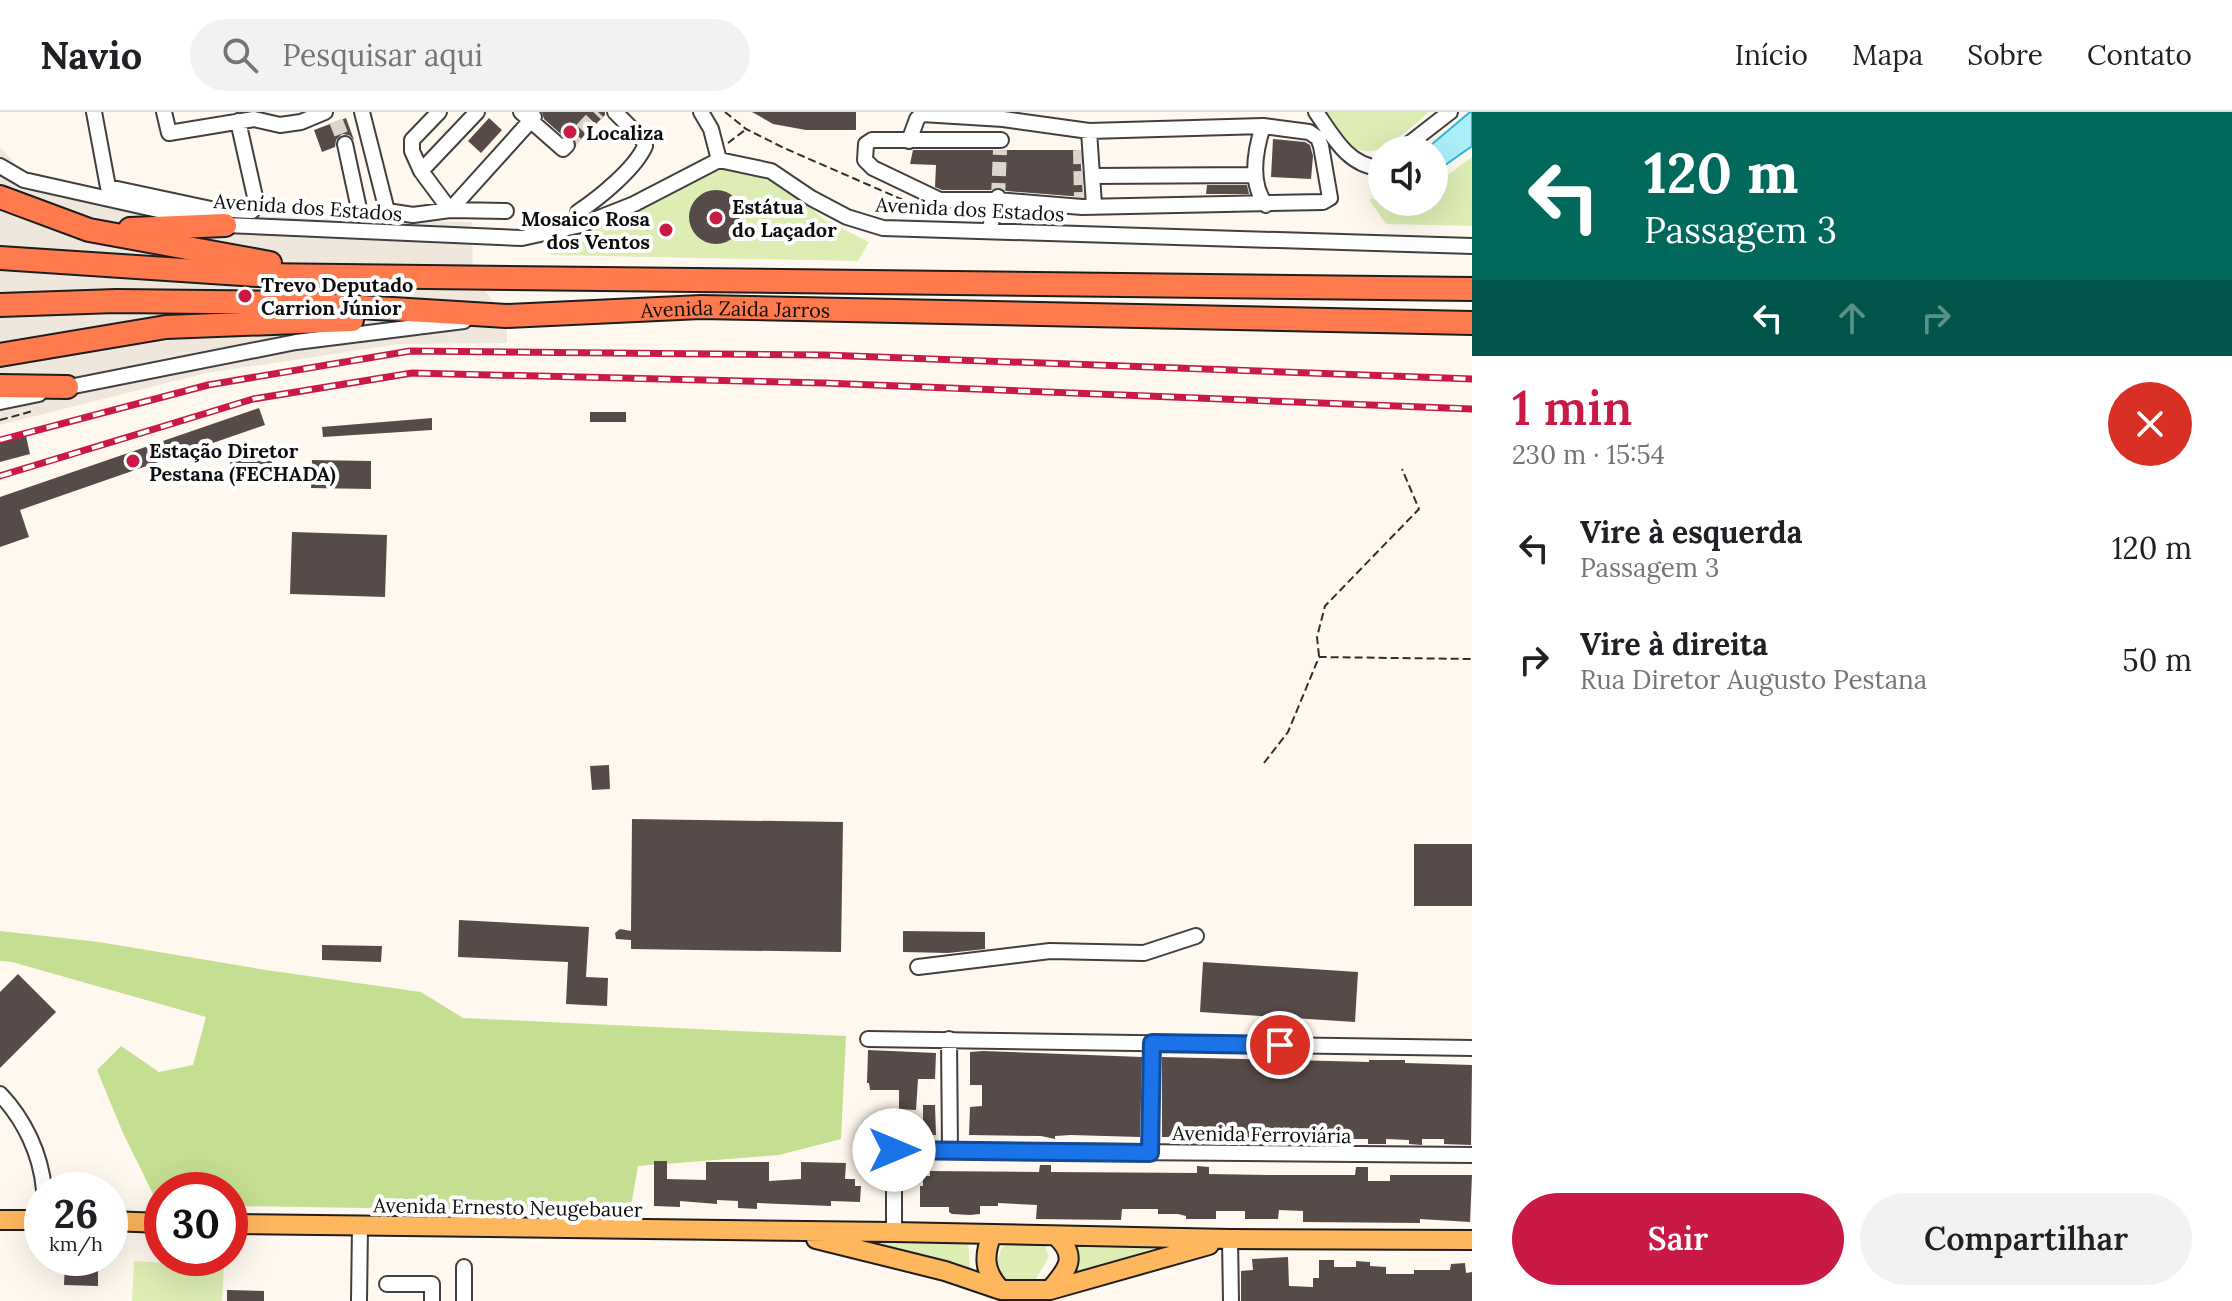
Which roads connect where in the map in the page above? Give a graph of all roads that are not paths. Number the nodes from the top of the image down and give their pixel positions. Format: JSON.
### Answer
{"nodes":[{"id":1,"x":94,"y":112,"type":"edge"},
{"id":2,"x":164,"y":112,"type":"edge"},
{"id":3,"x":202,"y":112,"type":"edge"},
{"id":4,"x":362,"y":112,"type":"edge"},
{"id":5,"x":439,"y":112,"type":"edge"},
{"id":6,"x":477,"y":112,"type":"edge"},
{"id":7,"x":615,"y":112,"type":"edge"},
{"id":8,"x":701,"y":112,"type":"edge"},
{"id":9,"x":1316,"y":112,"type":"edge"},
{"id":10,"x":1450,"y":112,"type":"edge"},
{"id":11,"x":331,"y":115,"type":"edge"},
{"id":12,"x":528,"y":117,"type":"edge"},
{"id":13,"x":1029,"y":118,"type":"edge"},
{"id":14,"x":1003,"y":119,"type":"junction"},
{"id":15,"x":1235,"y":119,"type":"edge"},
{"id":16,"x":238,"y":121,"type":"junction"},
{"id":17,"x":1263,"y":126,"type":"junction"},
{"id":18,"x":205,"y":127,"type":"junction"},
{"id":19,"x":1085,"y":130,"type":"junction"},
{"id":20,"x":1419,"y":136,"type":"edge"},
{"id":21,"x":909,"y":141,"type":"junction"},
{"id":22,"x":345,"y":144,"type":"tunnel mouth"},
{"id":23,"x":565,"y":147,"type":"dead end"},
{"id":24,"x":1080,"y":150,"type":"tunnel mouth"},
{"id":25,"x":718,"y":154,"type":"junction"},
{"id":26,"x":0,"y":159,"type":"edge"},
{"id":27,"x":0,"y":166,"type":"edge"},
{"id":28,"x":1368,"y":167,"type":"edge"},
{"id":29,"x":421,"y":171,"type":"junction"},
{"id":30,"x":1255,"y":175,"type":"junction"},
{"id":31,"x":1092,"y":176,"type":"junction"},
{"id":32,"x":24,"y":180,"type":"junction"},
{"id":33,"x":4,"y":197,"type":"edge"},
{"id":34,"x":998,"y":199,"type":"junction"},
{"id":35,"x":1086,"y":204,"type":"junction"},
{"id":36,"x":1266,"y":205,"type":"junction"},
{"id":37,"x":359,"y":209,"type":"dead end"},
{"id":38,"x":450,"y":210,"type":"junction"},
{"id":39,"x":506,"y":211,"type":"dead end"},
{"id":40,"x":578,"y":212,"type":"dead end"},
{"id":41,"x":225,"y":225,"type":"junction"},
{"id":42,"x":89,"y":230,"type":"junction"},
{"id":43,"x":989,"y":231,"type":"junction"},
{"id":44,"x":1089,"y":235,"type":"junction"},
{"id":45,"x":1472,"y":246,"type":"edge"},
{"id":46,"x":0,"y":258,"type":"edge"},
{"id":47,"x":331,"y":275,"type":"junction"},
{"id":48,"x":1472,"y":289,"type":"edge"},
{"id":49,"x":0,"y":305,"type":"edge"},
{"id":50,"x":506,"y":316,"type":"junction"},
{"id":51,"x":1472,"y":323,"type":"edge"},
{"id":52,"x":0,"y":355,"type":"edge"},
{"id":53,"x":0,"y":386,"type":"edge"},
{"id":54,"x":67,"y":387,"type":"junction"},
{"id":55,"x":0,"y":402,"type":"edge"},
{"id":56,"x":1196,"y":936,"type":"dead end"},
{"id":57,"x":918,"y":967,"type":"dead end"},
{"id":58,"x":868,"y":1039,"type":"dead end"},
{"id":59,"x":949,"y":1039,"type":"junction"},
{"id":60,"x":1152,"y":1043,"type":"junction"},
{"id":61,"x":1472,"y":1048,"type":"edge"},
{"id":62,"x":0,"y":1094,"type":"edge"},
{"id":63,"x":950,"y":1150,"type":"junction"},
{"id":64,"x":1150,"y":1153,"type":"junction"},
{"id":65,"x":1472,"y":1155,"type":"edge"},
{"id":66,"x":42,"y":1172,"type":"edge"},
{"id":67,"x":24,"y":1218,"type":"edge"},
{"id":68,"x":0,"y":1220,"type":"edge"},
{"id":69,"x":248,"y":1224,"type":"edge"},
{"id":70,"x":360,"y":1227,"type":"junction"},
{"id":71,"x":786,"y":1231,"type":"junction"},
{"id":72,"x":894,"y":1232,"type":"junction"},
{"id":73,"x":992,"y":1234,"type":"junction"},
{"id":74,"x":1056,"y":1236,"type":"junction"},
{"id":75,"x":1230,"y":1239,"type":"junction"},
{"id":76,"x":1472,"y":1240,"type":"edge"},
{"id":77,"x":464,"y":1267,"type":"dead end"},
{"id":78,"x":387,"y":1284,"type":"dead end"},
{"id":79,"x":1004,"y":1295,"type":"edge"},
{"id":80,"x":1049,"y":1295,"type":"edge"},
{"id":81,"x":359,"y":1301,"type":"edge"},
{"id":82,"x":432,"y":1301,"type":"edge"},
{"id":83,"x":464,"y":1301,"type":"edge"},
{"id":84,"x":1231,"y":1301,"type":"edge"}],
"edges":[{"from":1,"to":16,"type":"street"},
{"from":2,"to":18,"type":"street"},
{"from":3,"to":18,"type":"street"},
{"from":4,"to":38,"type":"street"},
{"from":5,"to":29,"type":"street"},
{"from":6,"to":29,"type":"street"},
{"from":7,"to":40,"type":"street"},
{"from":8,"to":25,"type":"street"},
{"from":9,"to":28,"type":"street"},
{"from":10,"to":20,"type":"street"},
{"from":11,"to":16,"type":"street"},
{"from":12,"to":23,"type":"street"},
{"from":12,"to":38,"type":"street"},
{"from":13,"to":14,"type":"street"},
{"from":13,"to":19,"type":"street"},
{"from":14,"to":21,"type":"street"},
{"from":14,"to":21,"type":"street"},
{"from":15,"to":17,"type":"street"},
{"from":15,"to":19,"type":"street"},
{"from":16,"to":18,"type":"street"},
{"from":17,"to":30,"type":"street"},
{"from":17,"to":36,"type":"street"},
{"from":19,"to":24,"type":"street"},
{"from":19,"to":31,"type":"street"},
{"from":21,"to":34,"type":"street"},
{"from":22,"to":37,"type":"street"},
{"from":25,"to":41,"type":"street","name":"Avenida dos Estados"},
{"from":25,"to":43,"type":"street","name":"Avenida dos Estados"},
{"from":26,"to":32,"type":"street"},
{"from":27,"to":32,"type":"street"},
{"from":29,"to":38,"type":"street"},
{"from":30,"to":31,"type":"street"},
{"from":30,"to":36,"type":"street"},
{"from":31,"to":35,"type":"street"},
{"from":32,"to":41,"type":"street","name":"Avenida dos Estados"},
{"from":33,"to":42,"type":"highway"},
{"from":34,"to":35,"type":"street"},
{"from":34,"to":43,"type":"street"},
{"from":35,"to":36,"type":"street"},
{"from":35,"to":44,"type":"street"},
{"from":38,"to":39,"type":"street"},
{"from":41,"to":42,"type":"highway"},
{"from":42,"to":47,"type":"highway"},
{"from":43,"to":44,"type":"street","name":"Avenida dos Estados"},
{"from":44,"to":45,"type":"street","name":"Avenida dos Estados"},
{"from":46,"to":47,"type":"highway","name":"Avenida Zaida Jarros"},
{"from":47,"to":48,"type":"highway","name":"Avenida Zaida Jarros"},
{"from":49,"to":50,"type":"highway","name":"Avenida Zaida Jarros"},
{"from":50,"to":51,"type":"highway","name":"Avenida Zaida Jarros"},
{"from":50,"to":52,"type":"highway"},
{"from":50,"to":54,"type":"street"},
{"from":53,"to":54,"type":"highway"},
{"from":54,"to":55,"type":"street"},
{"from":56,"to":57,"type":"street"},
{"from":58,"to":59,"type":"street"},
{"from":59,"to":60,"type":"street"},
{"from":59,"to":63,"type":"street"},
{"from":60,"to":61,"type":"street"},
{"from":60,"to":64,"type":"street"},
{"from":62,"to":66,"type":"street"},
{"from":63,"to":64,"type":"street","name":"Avenida Ferroviária"},
{"from":63,"to":72,"type":"street","name":"Avenida Ferroviária"},
{"from":64,"to":65,"type":"street","name":"Avenida Ferroviária"},
{"from":67,"to":68,"type":"main road"},
{"from":69,"to":70,"type":"main road","name":"Avenida Ernesto Neugebauer"},
{"from":70,"to":71,"type":"main road","name":"Avenida Ernesto Neugebauer"},
{"from":70,"to":81,"type":"street"},
{"from":71,"to":72,"type":"main road","name":"Avenida Ernesto Neugebauer"},
{"from":71,"to":79,"type":"main road","name":"Avenida Ernesto Neugebauer"},
{"from":72,"to":73,"type":"main road","name":"Avenida Ernesto Neugebauer"},
{"from":73,"to":74,"type":"main road","name":"Avenida Ernesto Neugebauer"},
{"from":73,"to":79,"type":"main road"},
{"from":74,"to":75,"type":"main road","name":"Avenida Ernesto Neugebauer"},
{"from":74,"to":80,"type":"main road"},
{"from":75,"to":76,"type":"main road","name":"Avenida Ernesto Neugebauer"},
{"from":75,"to":80,"type":"main road","name":"Avenida Ernesto Neugebauer"},
{"from":75,"to":84,"type":"street"},
{"from":77,"to":83,"type":"street"},
{"from":78,"to":82,"type":"street"},
{"from":79,"to":80,"type":"main road","name":"Avenida Ernesto Neugebauer"}]}
